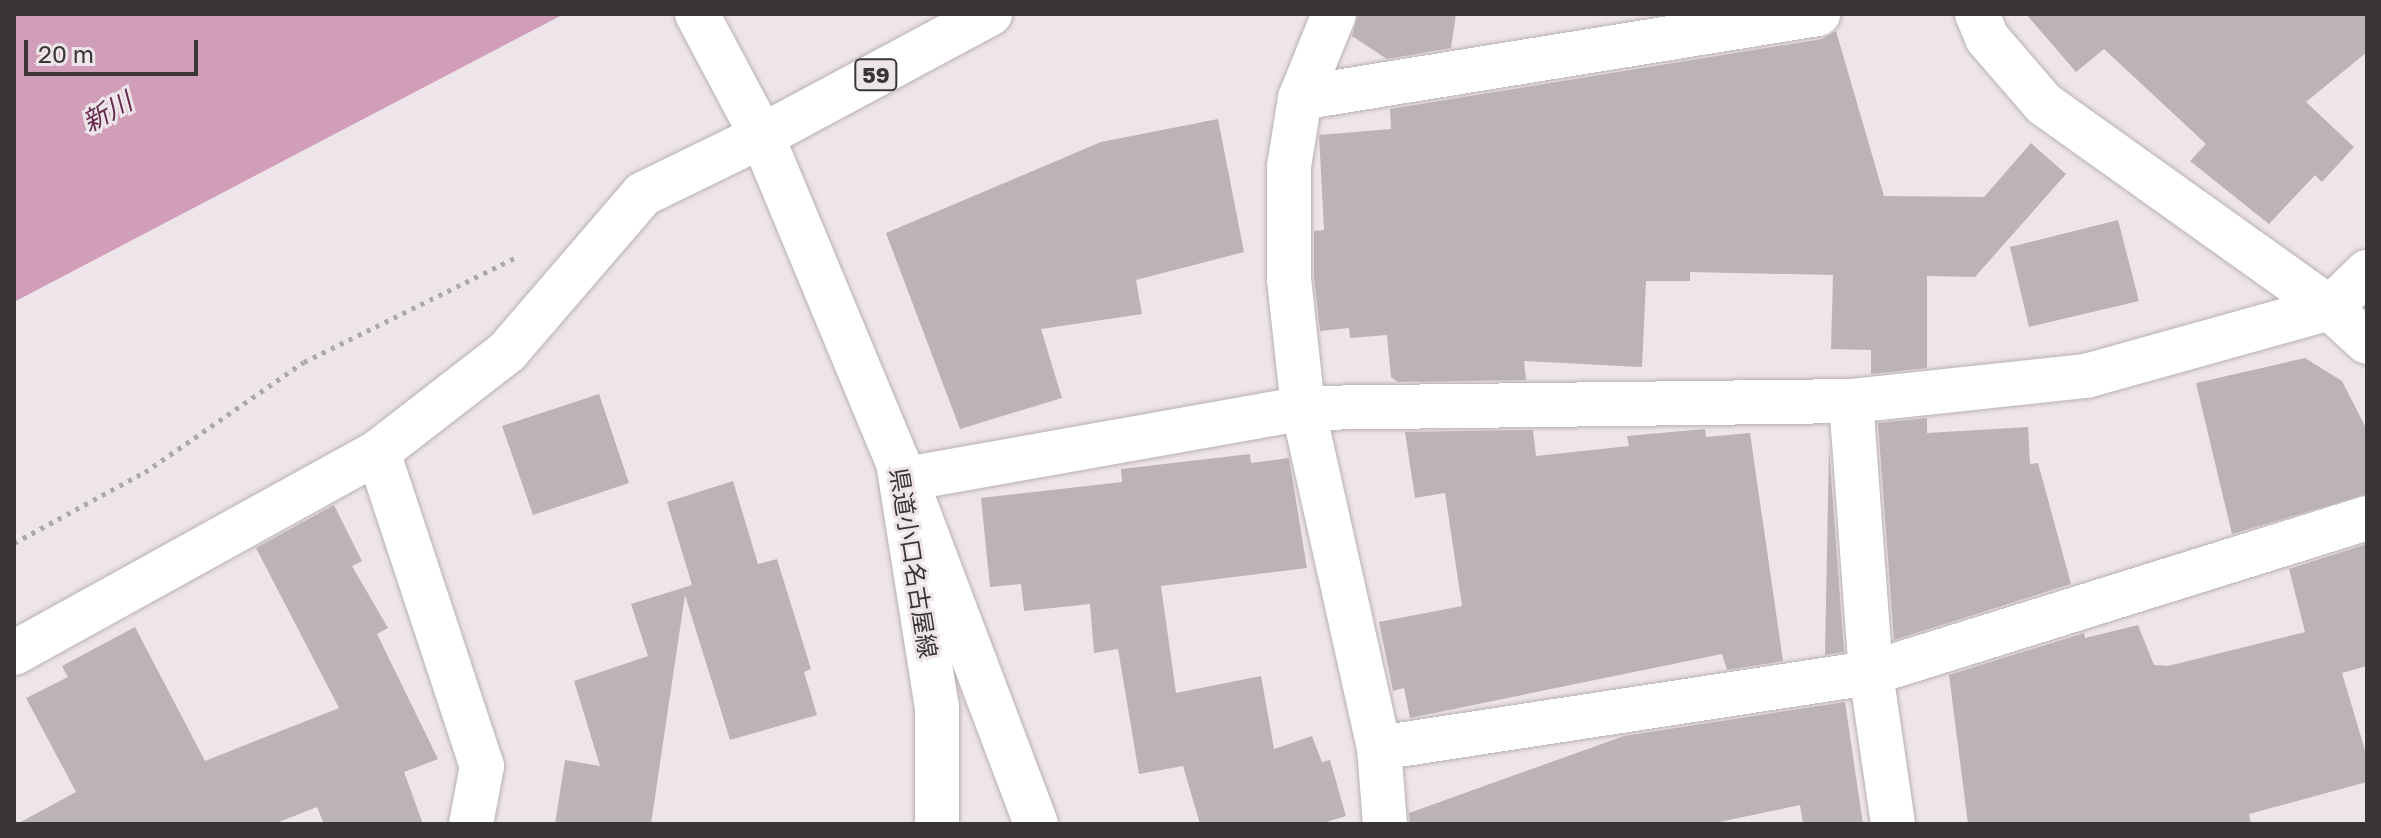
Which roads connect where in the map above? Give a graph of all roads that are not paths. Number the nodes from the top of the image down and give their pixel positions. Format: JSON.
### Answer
{"nodes":[{"id":1,"x":697,"y":14,"type":"edge"},
{"id":2,"x":990,"y":14,"type":"edge"},
{"id":3,"x":1334,"y":14,"type":"edge"},
{"id":4,"x":1818,"y":14,"type":"edge"},
{"id":5,"x":1977,"y":14,"type":"edge"},
{"id":6,"x":1300,"y":98,"type":"junction"},
{"id":7,"x":762,"y":136,"type":"junction"},
{"id":8,"x":2367,"y":272,"type":"edge"},
{"id":9,"x":2330,"y":308,"type":"junction"},
{"id":10,"x":2367,"y":342,"type":"edge"},
{"id":11,"x":1851,"y":401,"type":"junction"},
{"id":12,"x":1303,"y":408,"type":"junction"},
{"id":13,"x":378,"y":452,"type":"junction"},
{"id":14,"x":902,"y":470,"type":"junction"},
{"id":15,"x":2367,"y":518,"type":"edge"},
{"id":16,"x":14,"y":653,"type":"edge"},
{"id":17,"x":1871,"y":673,"type":"junction"},
{"id":18,"x":1379,"y":748,"type":"junction"},
{"id":19,"x":471,"y":824,"type":"edge"},
{"id":20,"x":937,"y":824,"type":"edge"},
{"id":21,"x":1036,"y":824,"type":"edge"},
{"id":22,"x":1385,"y":824,"type":"edge"},
{"id":23,"x":1893,"y":824,"type":"edge"}],
"edges":[{"from":1,"to":7,"type":"street","name":"県道小口名古屋線"},
{"from":2,"to":7,"type":"street","number":"59"},
{"from":3,"to":6,"type":"street"},
{"from":4,"to":6,"type":"street"},
{"from":5,"to":9,"type":"street"},
{"from":6,"to":12,"type":"street"},
{"from":7,"to":13,"type":"street"},
{"from":7,"to":14,"type":"street","name":"県道小口名古屋線"},
{"from":8,"to":9,"type":"street"},
{"from":9,"to":10,"type":"street"},
{"from":9,"to":11,"type":"street"},
{"from":11,"to":12,"type":"street"},
{"from":11,"to":17,"type":"street"},
{"from":12,"to":14,"type":"street"},
{"from":12,"to":18,"type":"street"},
{"from":13,"to":16,"type":"street"},
{"from":13,"to":19,"type":"street"},
{"from":14,"to":20,"type":"street","name":"県道小口名古屋線"},
{"from":14,"to":21,"type":"street"},
{"from":15,"to":17,"type":"street"},
{"from":17,"to":18,"type":"street"},
{"from":17,"to":23,"type":"street"},
{"from":18,"to":22,"type":"street"}]}
